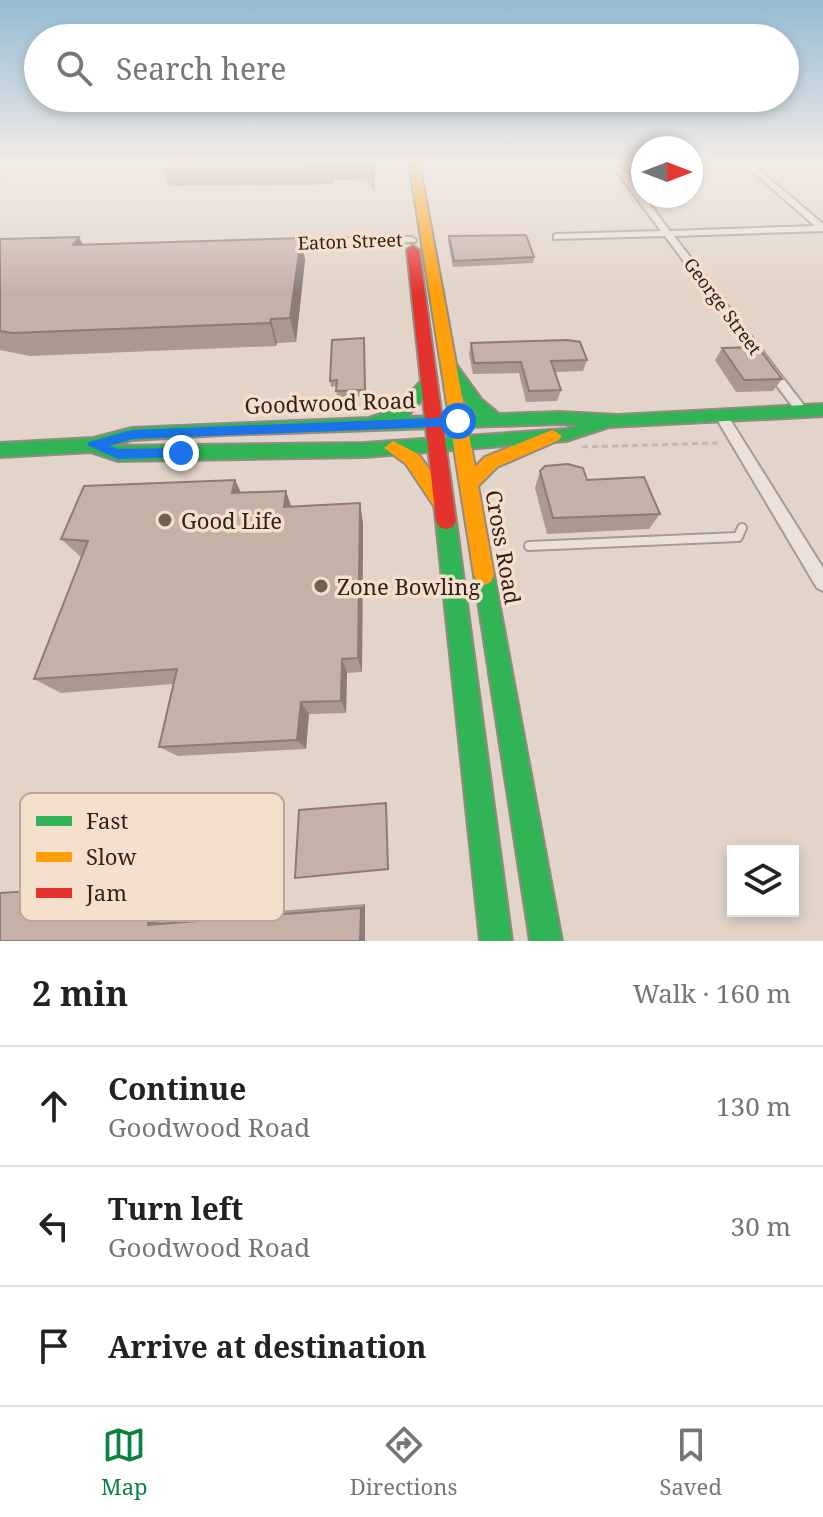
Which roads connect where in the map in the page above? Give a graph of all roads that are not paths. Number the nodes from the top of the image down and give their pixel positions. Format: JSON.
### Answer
{"nodes":[{"id":1,"x":412,"y":206,"type":"edge"},
{"id":2,"x":417,"y":206,"type":"edge"},
{"id":3,"x":647,"y":206,"type":"edge"},
{"id":4,"x":797,"y":206,"type":"edge"},
{"id":5,"x":823,"y":228,"type":"edge"},
{"id":6,"x":668,"y":233,"type":"junction"},
{"id":7,"x":557,"y":237,"type":"dead end"},
{"id":8,"x":420,"y":240,"type":"junction"},
{"id":9,"x":274,"y":244,"type":"edge"},
{"id":10,"x":448,"y":363,"type":"junction"},
{"id":11,"x":428,"y":384,"type":"junction"},
{"id":12,"x":823,"y":410,"type":"edge"},
{"id":13,"x":802,"y":411,"type":"junction"},
{"id":14,"x":721,"y":416,"type":"junction"},
{"id":15,"x":495,"y":420,"type":"junction"},
{"id":16,"x":458,"y":421,"type":"junction"},
{"id":17,"x":618,"y":421,"type":"junction"},
{"id":18,"x":433,"y":422,"type":"junction"},
{"id":19,"x":373,"y":423,"type":"junction"},
{"id":20,"x":560,"y":442,"type":"junction"},
{"id":21,"x":461,"y":443,"type":"junction"},
{"id":22,"x":436,"y":444,"type":"junction"},
{"id":23,"x":93,"y":445,"type":"junction"},
{"id":24,"x":393,"y":448,"type":"junction"},
{"id":25,"x":0,"y":450,"type":"edge"},
{"id":26,"x":469,"y":484,"type":"junction"},
{"id":27,"x":443,"y":503,"type":"junction"},
{"id":28,"x":742,"y":528,"type":"dead end"},
{"id":29,"x":529,"y":546,"type":"dead end"},
{"id":30,"x":823,"y":583,"type":"edge"},
{"id":31,"x":496,"y":941,"type":"edge"},
{"id":32,"x":546,"y":941,"type":"edge"}],
"edges":[{"from":1,"to":8,"type":"main road","name":"Cross Road"},
{"from":2,"to":8,"type":"main road","name":"Cross Road"},
{"from":3,"to":6,"type":"street","name":"George Street"},
{"from":4,"to":5,"type":"street"},
{"from":5,"to":6,"type":"street"},
{"from":6,"to":7,"type":"street"},
{"from":6,"to":13,"type":"street","name":"George Street"},
{"from":8,"to":9,"type":"street","name":"Eaton Street"},
{"from":8,"to":10,"type":"main road","name":"Cross Road"},
{"from":8,"to":11,"type":"main road","name":"Cross Road"},
{"from":10,"to":15,"type":"main road"},
{"from":10,"to":16,"type":"main road","name":"Cross Road"},
{"from":11,"to":18,"type":"main road","name":"Cross Road"},
{"from":11,"to":19,"type":"main road"},
{"from":12,"to":13,"type":"main road","name":"Goodwood Road"},
{"from":13,"to":14,"type":"main road","name":"Goodwood Road"},
{"from":14,"to":17,"type":"main road","name":"Goodwood Road"},
{"from":14,"to":30,"type":"street"},
{"from":15,"to":16,"type":"main road","name":"Goodwood Road"},
{"from":15,"to":17,"type":"main road","name":"Goodwood Road"},
{"from":16,"to":18,"type":"main road","name":"Goodwood Road"},
{"from":16,"to":21,"type":"main road","name":"Cross Road"},
{"from":17,"to":20,"type":"main road","name":"Goodwood Road"},
{"from":18,"to":19,"type":"main road","name":"Goodwood Road"},
{"from":18,"to":22,"type":"main road","name":"Cross Road"},
{"from":19,"to":23,"type":"main road","name":"Goodwood Road"},
{"from":20,"to":21,"type":"main road","name":"Goodwood Road"},
{"from":20,"to":26,"type":"main road"},
{"from":21,"to":22,"type":"main road","name":"Goodwood Road"},
{"from":21,"to":26,"type":"main road","name":"Cross Road"},
{"from":22,"to":24,"type":"main road","name":"Goodwood Road"},
{"from":22,"to":27,"type":"main road","name":"Cross Road"},
{"from":23,"to":24,"type":"main road","name":"Goodwood Road"},
{"from":23,"to":25,"type":"main road","name":"Goodwood Road"},
{"from":24,"to":27,"type":"main road"},
{"from":26,"to":32,"type":"main road","name":"Cross Road"},
{"from":27,"to":31,"type":"main road","name":"Cross Road"},
{"from":28,"to":29,"type":"lane"}]}
